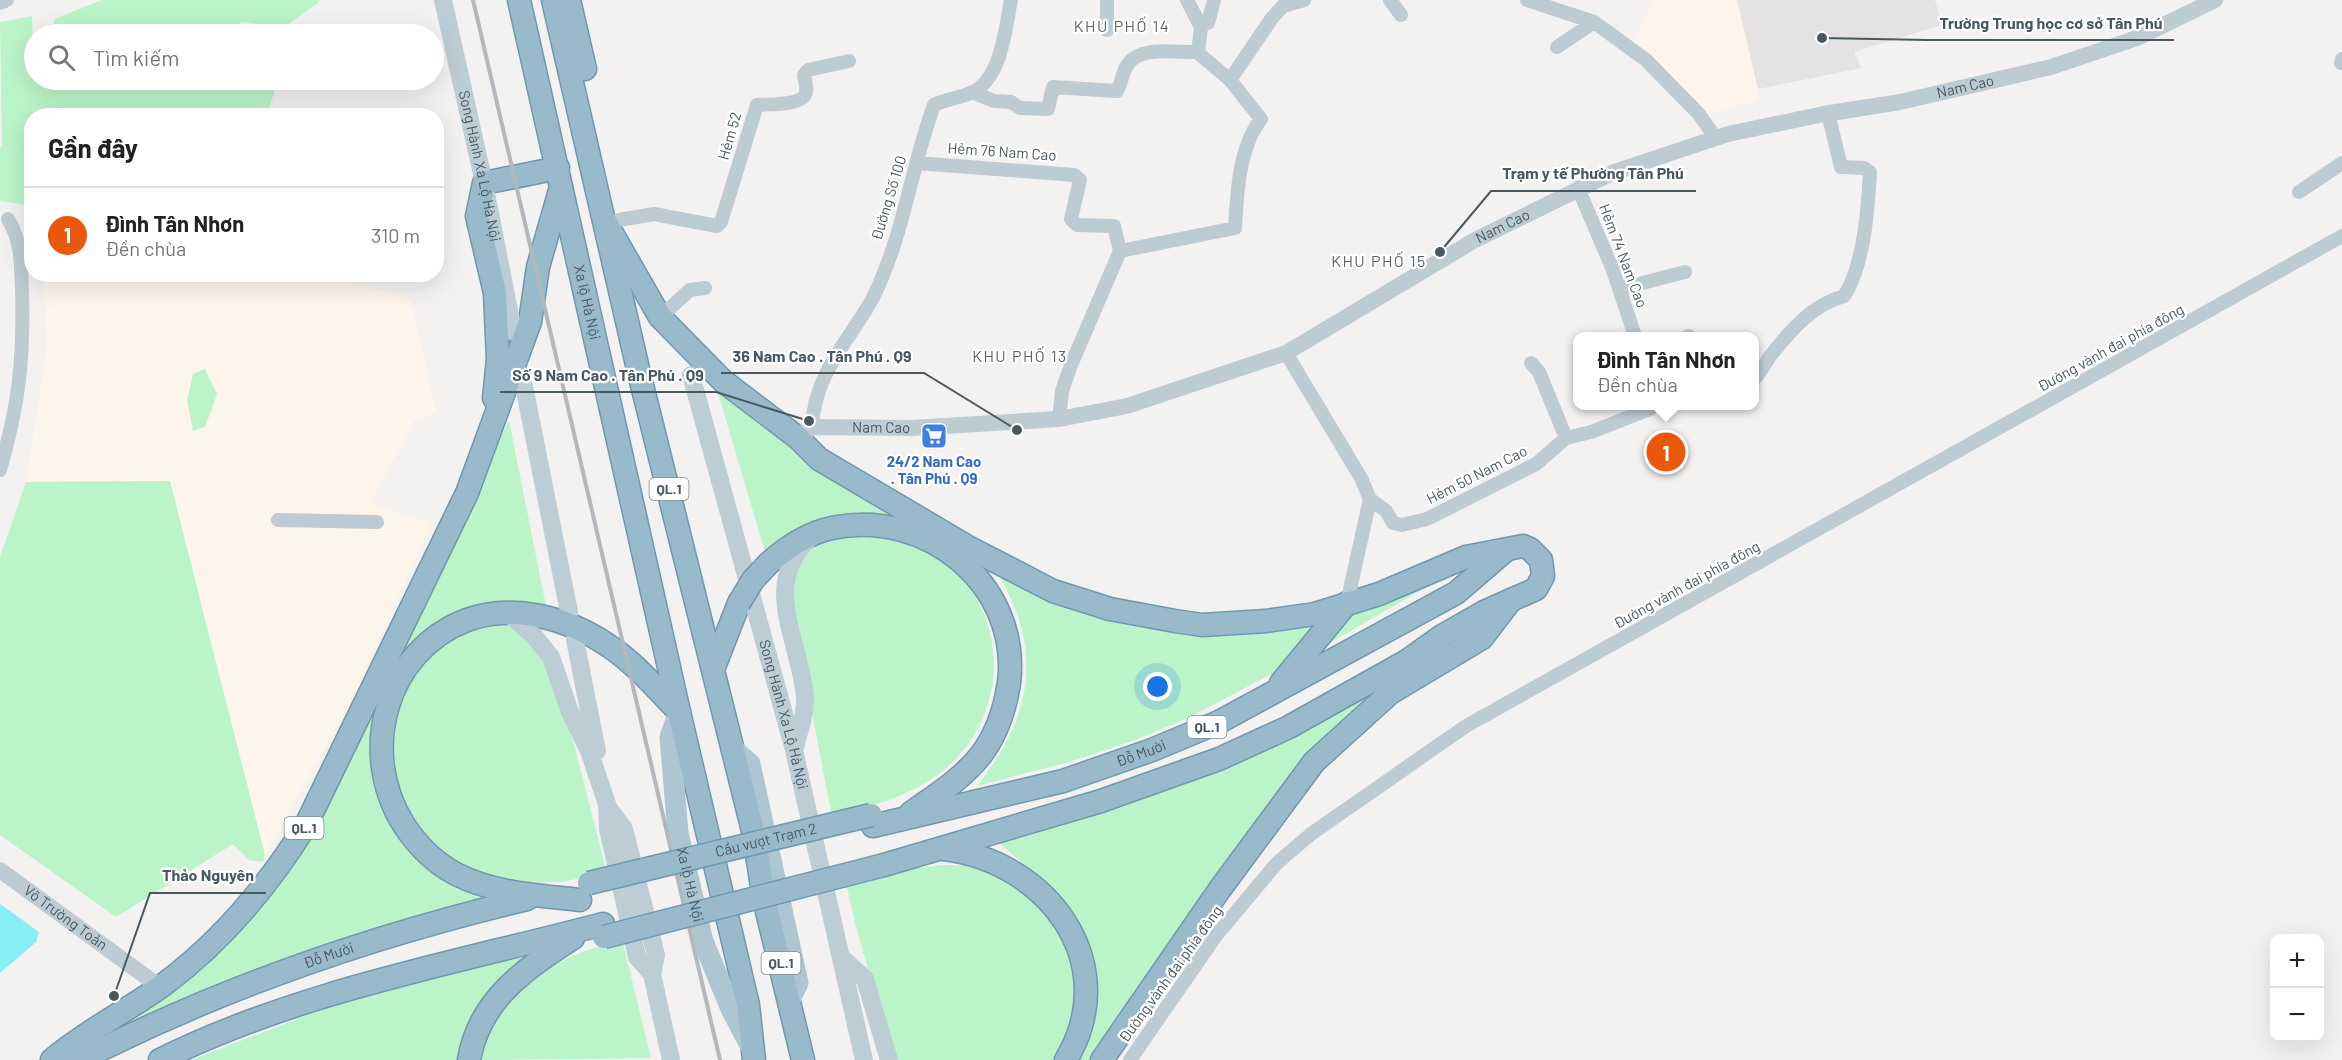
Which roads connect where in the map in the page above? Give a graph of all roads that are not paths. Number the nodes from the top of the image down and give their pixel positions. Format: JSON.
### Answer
{"nodes":[{"id":1,"x":7,"y":0,"type":"edge"},
{"id":2,"x":443,"y":0,"type":"edge"},
{"id":3,"x":519,"y":0,"type":"edge"},
{"id":4,"x":552,"y":0,"type":"edge"},
{"id":5,"x":569,"y":0,"type":"edge"},
{"id":6,"x":1011,"y":0,"type":"edge"},
{"id":7,"x":1107,"y":0,"type":"edge"},
{"id":8,"x":1187,"y":0,"type":"edge"},
{"id":9,"x":1214,"y":0,"type":"edge"},
{"id":10,"x":1304,"y":0,"type":"edge"},
{"id":11,"x":1390,"y":0,"type":"edge"},
{"id":12,"x":1527,"y":0,"type":"edge"},
{"id":13,"x":2215,"y":0,"type":"edge"},
{"id":14,"x":0,"y":3,"type":"edge"},
{"id":15,"x":1401,"y":15,"type":"dead end"},
{"id":16,"x":1594,"y":22,"type":"junction"},
{"id":17,"x":1204,"y":25,"type":"junction"},
{"id":18,"x":1107,"y":30,"type":"dead end"},
{"id":19,"x":1557,"y":47,"type":"dead end"},
{"id":20,"x":581,"y":52,"type":"junction"},
{"id":21,"x":1197,"y":52,"type":"junction"},
{"id":22,"x":849,"y":61,"type":"dead end"},
{"id":23,"x":1230,"y":80,"type":"junction"},
{"id":24,"x":575,"y":88,"type":"junction"},
{"id":25,"x":972,"y":92,"type":"junction"},
{"id":26,"x":1828,"y":113,"type":"junction"},
{"id":27,"x":1715,"y":137,"type":"junction"},
{"id":28,"x":917,"y":163,"type":"junction"},
{"id":29,"x":2342,"y":163,"type":"edge"},
{"id":30,"x":560,"y":177,"type":"junction"},
{"id":31,"x":484,"y":183,"type":"junction"},
{"id":32,"x":1578,"y":188,"type":"junction"},
{"id":33,"x":2299,"y":192,"type":"dead end"},
{"id":34,"x":8,"y":219,"type":"dead end"},
{"id":35,"x":612,"y":222,"type":"junction"},
{"id":36,"x":2342,"y":236,"type":"edge"},
{"id":37,"x":1120,"y":251,"type":"junction"},
{"id":38,"x":628,"y":263,"type":"junction"},
{"id":39,"x":1685,"y":272,"type":"dead end"},
{"id":40,"x":705,"y":288,"type":"dead end"},
{"id":41,"x":1619,"y":289,"type":"junction"},
{"id":42,"x":660,"y":317,"type":"junction"},
{"id":43,"x":513,"y":331,"type":"dead end"},
{"id":44,"x":1634,"y":332,"type":"edge"},
{"id":45,"x":1286,"y":353,"type":"junction"},
{"id":46,"x":1531,"y":363,"type":"dead end"},
{"id":47,"x":638,"y":369,"type":"junction"},
{"id":48,"x":1759,"y":374,"type":"edge"},
{"id":49,"x":691,"y":375,"type":"dead end"},
{"id":50,"x":524,"y":386,"type":"dead end"},
{"id":51,"x":1647,"y":410,"type":"edge"},
{"id":52,"x":1059,"y":419,"type":"junction"},
{"id":53,"x":805,"y":432,"type":"junction"},
{"id":54,"x":1566,"y":438,"type":"junction"},
{"id":55,"x":488,"y":441,"type":"junction"},
{"id":56,"x":0,"y":470,"type":"edge"},
{"id":57,"x":1370,"y":499,"type":"junction"},
{"id":58,"x":278,"y":520,"type":"dead end"},
{"id":59,"x":377,"y":522,"type":"dead end"},
{"id":60,"x":814,"y":534,"type":"junction"},
{"id":61,"x":1497,"y":551,"type":"junction"},
{"id":62,"x":1511,"y":600,"type":"junction"},
{"id":63,"x":1347,"y":603,"type":"junction"},
{"id":64,"x":507,"y":612,"type":"junction"},
{"id":65,"x":569,"y":612,"type":"dead end"},
{"id":66,"x":1442,"y":636,"type":"junction"},
{"id":67,"x":574,"y":640,"type":"dead end"},
{"id":68,"x":714,"y":667,"type":"junction"},
{"id":69,"x":1291,"y":673,"type":"junction"},
{"id":70,"x":1270,"y":696,"type":"junction"},
{"id":71,"x":679,"y":712,"type":"junction"},
{"id":72,"x":794,"y":750,"type":"junction"},
{"id":73,"x":927,"y":801,"type":"junction"},
{"id":74,"x":608,"y":807,"type":"junction"},
{"id":75,"x":901,"y":820,"type":"junction"},
{"id":76,"x":872,"y":821,"type":"junction"},
{"id":77,"x":907,"y":846,"type":"junction"},
{"id":78,"x":937,"y":848,"type":"junction"},
{"id":79,"x":882,"y":859,"type":"junction"},
{"id":80,"x":0,"y":870,"type":"edge"},
{"id":81,"x":588,"y":893,"type":"junction"},
{"id":82,"x":542,"y":895,"type":"junction"},
{"id":83,"x":598,"y":930,"type":"junction"},
{"id":84,"x":843,"y":958,"type":"junction"},
{"id":85,"x":156,"y":985,"type":"junction"},
{"id":86,"x":796,"y":1027,"type":"junction"},
{"id":87,"x":753,"y":1054,"type":"edge"},
{"id":88,"x":52,"y":1060,"type":"edge"},
{"id":89,"x":80,"y":1060,"type":"edge"},
{"id":90,"x":94,"y":1060,"type":"edge"},
{"id":91,"x":160,"y":1060,"type":"edge"},
{"id":92,"x":469,"y":1060,"type":"edge"},
{"id":93,"x":671,"y":1060,"type":"edge"},
{"id":94,"x":803,"y":1060,"type":"edge"},
{"id":95,"x":819,"y":1060,"type":"edge"},
{"id":96,"x":864,"y":1060,"type":"edge"},
{"id":97,"x":890,"y":1060,"type":"edge"},
{"id":98,"x":1066,"y":1060,"type":"edge"},
{"id":99,"x":1102,"y":1060,"type":"edge"},
{"id":100,"x":1130,"y":1060,"type":"edge"}],
"edges":[{"from":1,"to":14,"type":"street"},
{"from":2,"to":31,"type":"main road","name":"Song Hành Xa Lộ Hà Nội"},
{"from":3,"to":30,"type":"highway","name":"Xa lộ Hà Nội","number":"QL.1"},
{"from":4,"to":24,"type":"highway","number":"QL.1"},
{"from":5,"to":20,"type":"highway","number":"QL.1"},
{"from":6,"to":25,"type":"street","name":"Đường Số 100"},
{"from":7,"to":18,"type":"street"},
{"from":8,"to":17,"type":"street"},
{"from":9,"to":17,"type":"street"},
{"from":10,"to":23,"type":"street"},
{"from":11,"to":15,"type":"street"},
{"from":12,"to":16,"type":"street"},
{"from":13,"to":26,"type":"street","name":"Nam Cao"},
{"from":16,"to":19,"type":"street"},
{"from":16,"to":27,"type":"street"},
{"from":17,"to":21,"type":"street"},
{"from":20,"to":24,"type":"highway"},
{"from":20,"to":35,"type":"highway","number":"QL.1"},
{"from":21,"to":23,"type":"street"},
{"from":21,"to":25,"type":"street"},
{"from":22,"to":35,"type":"street","name":"Hẻm 52"},
{"from":23,"to":37,"type":"street"},
{"from":24,"to":35,"type":"highway","number":"QL.1"},
{"from":25,"to":28,"type":"street","name":"Đường Số 100"},
{"from":26,"to":27,"type":"street","name":"Nam Cao"},
{"from":26,"to":48,"type":"street"},
{"from":27,"to":32,"type":"street","name":"Nam Cao"},
{"from":28,"to":37,"type":"street","name":"Hẻm 76 Nam Cao"},
{"from":28,"to":53,"type":"street","name":"Đường Số 100"},
{"from":29,"to":33,"type":"street"},
{"from":30,"to":31,"type":"highway"},
{"from":30,"to":55,"type":"highway","number":"QL.1"},
{"from":30,"to":71,"type":"highway","name":"Xa lộ Hà Nội"},
{"from":31,"to":43,"type":"main road","name":"Song Hành Xa Lộ Hà Nội"},
{"from":31,"to":55,"type":"highway"},
{"from":32,"to":41,"type":"street","name":"Hẻm 74 Nam Cao"},
{"from":32,"to":45,"type":"street","name":"Nam Cao"},
{"from":34,"to":56,"type":"street"},
{"from":35,"to":38,"type":"highway"},
{"from":35,"to":47,"type":"highway","number":"QL.1"},
{"from":36,"to":100,"type":"street","name":"Đường vành đai phía đông"},
{"from":37,"to":52,"type":"street"},
{"from":38,"to":42,"type":"highway"},
{"from":38,"to":47,"type":"highway","number":"QL.1"},
{"from":39,"to":41,"type":"street"},
{"from":40,"to":42,"type":"street"},
{"from":41,"to":44,"type":"street","name":"Hẻm 74 Nam Cao"},
{"from":42,"to":53,"type":"highway"},
{"from":45,"to":52,"type":"street","name":"Nam Cao"},
{"from":45,"to":57,"type":"street","name":"Hẻm 50 Nam Cao"},
{"from":46,"to":54,"type":"street"},
{"from":47,"to":68,"type":"highway","number":"QL.1"},
{"from":49,"to":72,"type":"main road","name":"Song Hành Xa Lộ Hà Nội"},
{"from":50,"to":65,"type":"main road"},
{"from":51,"to":54,"type":"street"},
{"from":52,"to":53,"type":"street","name":"Nam Cao"},
{"from":53,"to":63,"type":"highway"},
{"from":54,"to":57,"type":"street","name":"Hẻm 50 Nam Cao"},
{"from":55,"to":85,"type":"highway","number":"QL.1"},
{"from":57,"to":63,"type":"street"},
{"from":58,"to":59,"type":"street"},
{"from":60,"to":68,"type":"highway","number":"QL.1","bridge":true},
{"from":60,"to":72,"type":"main road"},
{"from":60,"to":73,"type":"highway","number":"QL.1"},
{"from":61,"to":62,"type":"highway","name":"Đỗ Mười","number":"QL.1"},
{"from":61,"to":63,"type":"highway"},
{"from":61,"to":69,"type":"highway","name":"Đỗ Mười","number":"QL.1"},
{"from":61,"to":70,"type":"highway","name":"Đỗ Mười","number":"QL.1"},
{"from":62,"to":66,"type":"highway","name":"Đỗ Mười","number":"QL.1"},
{"from":62,"to":99,"type":"highway"},
{"from":63,"to":69,"type":"highway"},
{"from":64,"to":71,"type":"highway","number":"QL.1"},
{"from":64,"to":74,"type":"main road"},
{"from":64,"to":82,"type":"highway","number":"QL.1"},
{"from":66,"to":77,"type":"highway","name":"Đỗ Mười","number":"QL.1"},
{"from":66,"to":78,"type":"highway","name":"Đỗ Mười","number":"QL.1"},
{"from":67,"to":74,"type":"main road"},
{"from":68,"to":86,"type":"highway","number":"QL.1"},
{"from":69,"to":70,"type":"highway"},
{"from":69,"to":73,"type":"highway","name":"Đỗ Mười","number":"QL.1"},
{"from":70,"to":75,"type":"highway","name":"Đỗ Mười","number":"QL.1"},
{"from":71,"to":87,"type":"highway","name":"Xa lộ Hà Nội"},
{"from":71,"to":87,"type":"main road","name":"Xa lộ Hà Nội"},
{"from":72,"to":84,"type":"main road","name":"Song Hành Xa Lộ Hà Nội"},
{"from":73,"to":75,"type":"highway","number":"QL.1"},
{"from":73,"to":76,"type":"highway","name":"Đỗ Mười","number":"QL.1"},
{"from":74,"to":93,"type":"main road"},
{"from":75,"to":76,"type":"highway","name":"Đỗ Mười","number":"QL.1"},
{"from":76,"to":81,"type":"highway","name":"Cầu vượt Trạm 2","number":"QL.1"},
{"from":77,"to":78,"type":"highway","number":"QL.1"},
{"from":77,"to":79,"type":"highway","name":"Đỗ Mười","number":"QL.1"},
{"from":78,"to":79,"type":"highway","name":"Đỗ Mười","number":"QL.1"},
{"from":78,"to":98,"type":"highway","number":"QL.1"},
{"from":79,"to":83,"type":"highway","number":"QL.1"},
{"from":80,"to":85,"type":"street","name":"Võ Trường Toản"},
{"from":81,"to":82,"type":"highway","name":"Đỗ Mười","number":"QL.1"},
{"from":81,"to":90,"type":"highway","name":"Đỗ Mười","number":"QL.1"},
{"from":82,"to":89,"type":"highway","name":"Đỗ Mười","number":"QL.1"},
{"from":83,"to":91,"type":"highway","number":"QL.1"},
{"from":83,"to":92,"type":"highway","number":"QL.1"},
{"from":84,"to":96,"type":"main road","name":"Song Hành Xa Lộ Hà Nội"},
{"from":84,"to":97,"type":"main road"},
{"from":85,"to":88,"type":"highway","number":"QL.1"},
{"from":86,"to":94,"type":"highway"},
{"from":86,"to":95,"type":"highway","number":"QL.1"}]}
